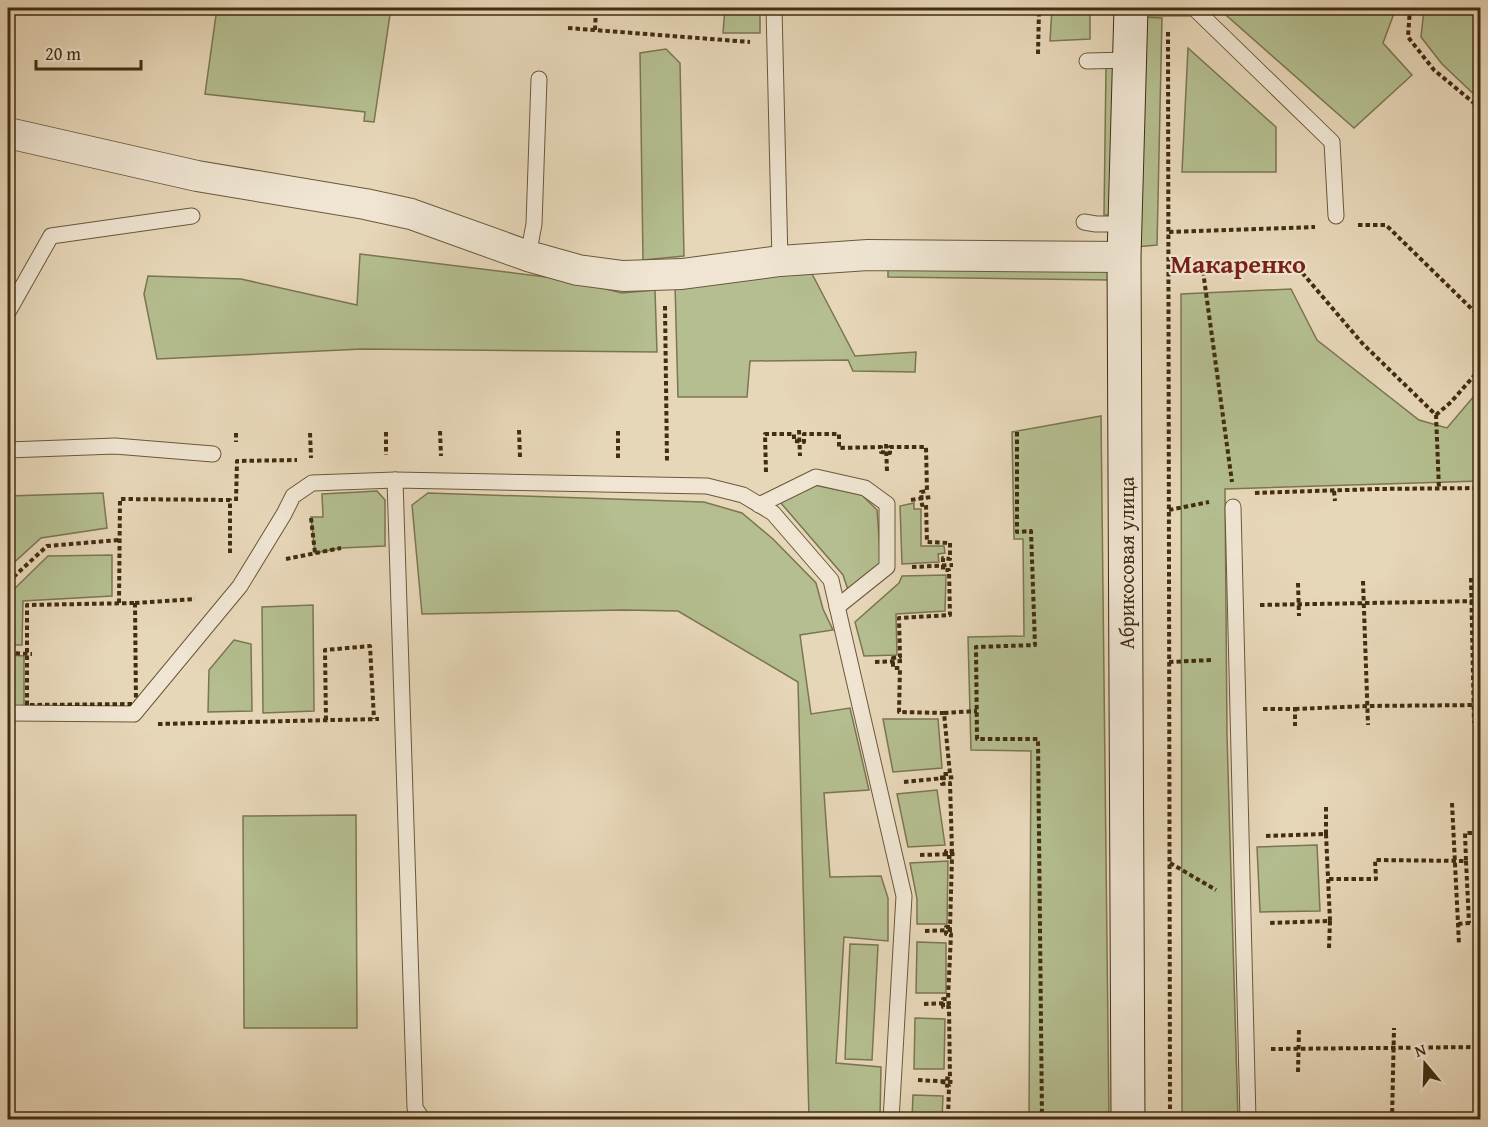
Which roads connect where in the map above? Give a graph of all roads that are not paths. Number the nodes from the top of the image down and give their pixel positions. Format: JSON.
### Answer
{"nodes":[{"id":1,"x":774,"y":8,"type":"edge"},
{"id":2,"x":1131,"y":8,"type":"edge"},
{"id":3,"x":1169,"y":8,"type":"edge"},
{"id":4,"x":1130,"y":60,"type":"junction"},
{"id":5,"x":1087,"y":62,"type":"dead end"},
{"id":6,"x":538,"y":79,"type":"dead end"},
{"id":7,"x":8,"y":133,"type":"edge"},
{"id":8,"x":192,"y":216,"type":"dead end"},
{"id":9,"x":1330,"y":221,"type":"road end"},
{"id":10,"x":1084,"y":222,"type":"dead end"},
{"id":11,"x":1125,"y":224,"type":"junction"},
{"id":12,"x":528,"y":256,"type":"junction"},
{"id":13,"x":1124,"y":257,"type":"junction"},
{"id":14,"x":780,"y":261,"type":"junction"},
{"id":15,"x":8,"y":312,"type":"edge"},
{"id":16,"x":8,"y":450,"type":"edge"},
{"id":17,"x":213,"y":454,"type":"dead end"},
{"id":18,"x":395,"y":480,"type":"junction"},
{"id":19,"x":1234,"y":500,"type":"road end"},
{"id":20,"x":759,"y":505,"type":"junction"},
{"id":21,"x":837,"y":607,"type":"junction"},
{"id":22,"x":8,"y":713,"type":"edge"},
{"id":23,"x":423,"y":1119,"type":"edge"},
{"id":24,"x":891,"y":1119,"type":"edge"},
{"id":25,"x":1128,"y":1119,"type":"edge"},
{"id":26,"x":1248,"y":1119,"type":"edge"}],
"edges":[{"from":1,"to":14,"type":"lane"},
{"from":2,"to":3,"type":"lane"},
{"from":2,"to":4,"type":"street","name":"Абрикосовая улица"},
{"from":3,"to":9,"type":"lane"},
{"from":4,"to":5,"type":"lane"},
{"from":4,"to":11,"type":"street","name":"Абрикосовая улица"},
{"from":6,"to":12,"type":"lane"},
{"from":7,"to":12,"type":"street"},
{"from":8,"to":15,"type":"lane"},
{"from":10,"to":11,"type":"lane"},
{"from":11,"to":13,"type":"street","name":"Абрикосовая улица"},
{"from":12,"to":14,"type":"street"},
{"from":13,"to":14,"type":"street"},
{"from":13,"to":25,"type":"street","name":"Абрикосовая улица"},
{"from":16,"to":17,"type":"lane"},
{"from":18,"to":20,"type":"lane"},
{"from":18,"to":22,"type":"lane"},
{"from":18,"to":23,"type":"lane"},
{"from":19,"to":26,"type":"lane"},
{"from":20,"to":21,"type":"lane"},
{"from":20,"to":21,"type":"lane"},
{"from":21,"to":24,"type":"lane"}]}
